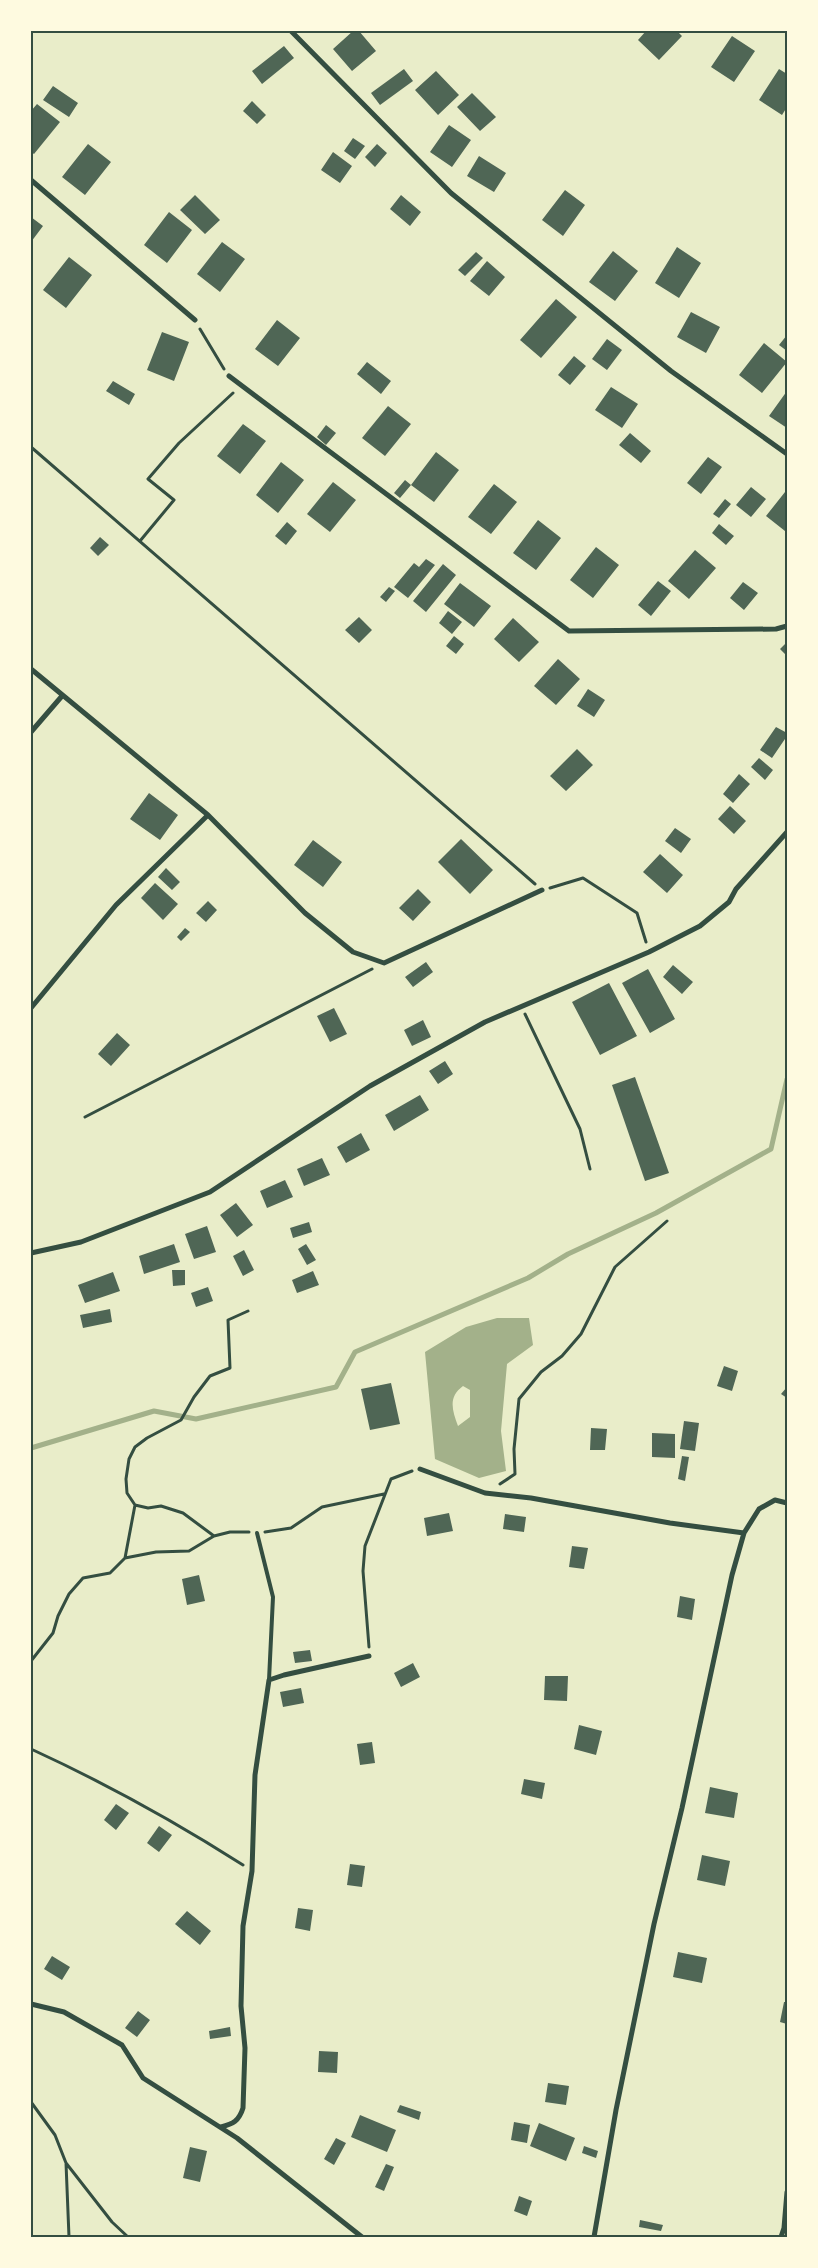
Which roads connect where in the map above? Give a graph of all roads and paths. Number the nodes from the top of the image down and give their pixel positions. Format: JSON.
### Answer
{"nodes":[{"id":1,"x":291,"y":31,"type":"edge"},
{"id":2,"x":31,"y":180,"type":"edge"},
{"id":3,"x":195,"y":320,"type":"joint"},
{"id":4,"x":229,"y":376,"type":"joint"},
{"id":5,"x":241,"y":386,"type":"junction"},
{"id":6,"x":31,"y":447,"type":"edge"},
{"id":7,"x":787,"y":454,"type":"edge"},
{"id":8,"x":140,"y":541,"type":"junction"},
{"id":9,"x":787,"y":626,"type":"edge"},
{"id":10,"x":31,"y":669,"type":"edge"},
{"id":11,"x":62,"y":696,"type":"junction"},
{"id":12,"x":31,"y":732,"type":"edge"},
{"id":13,"x":208,"y":814,"type":"junction"},
{"id":14,"x":787,"y":832,"type":"edge"},
{"id":15,"x":542,"y":890,"type":"junction"},
{"id":16,"x":649,"y":952,"type":"junction"},
{"id":17,"x":384,"y":963,"type":"junction"},
{"id":18,"x":521,"y":1007,"type":"junction"},
{"id":19,"x":31,"y":1008,"type":"edge"},
{"id":20,"x":85,"y":1117,"type":"dead end"},
{"id":21,"x":590,"y":1169,"type":"dead end"},
{"id":22,"x":667,"y":1222,"type":"dead end"},
{"id":23,"x":31,"y":1253,"type":"edge"},
{"id":24,"x":248,"y":1311,"type":"dead end"},
{"id":25,"x":420,"y":1468,"type":"joint"},
{"id":26,"x":485,"y":1493,"type":"junction"},
{"id":27,"x":384,"y":1494,"type":"junction"},
{"id":28,"x":787,"y":1503,"type":"edge"},
{"id":29,"x":135,"y":1505,"type":"junction"},
{"id":30,"x":257,"y":1533,"type":"junction"},
{"id":31,"x":744,"y":1533,"type":"junction"},
{"id":32,"x":214,"y":1536,"type":"junction"},
{"id":33,"x":125,"y":1558,"type":"junction"},
{"id":34,"x":369,"y":1656,"type":"joint"},
{"id":35,"x":31,"y":1660,"type":"edge"},
{"id":36,"x":269,"y":1680,"type":"junction"},
{"id":37,"x":31,"y":1750,"type":"edge"},
{"id":38,"x":252,"y":1871,"type":"junction"},
{"id":39,"x":31,"y":2004,"type":"edge"},
{"id":40,"x":31,"y":2102,"type":"edge"},
{"id":41,"x":221,"y":2127,"type":"junction"},
{"id":42,"x":66,"y":2163,"type":"junction"},
{"id":43,"x":787,"y":2192,"type":"edge"},
{"id":44,"x":69,"y":2237,"type":"edge"},
{"id":45,"x":128,"y":2237,"type":"edge"},
{"id":46,"x":362,"y":2237,"type":"edge"},
{"id":47,"x":594,"y":2237,"type":"edge"},
{"id":48,"x":781,"y":2237,"type":"edge"}],
"edges":[{"from":1,"to":7,"type":"street"},
{"from":2,"to":3,"type":"street"},
{"from":3,"to":4,"type":"path"},
{"from":4,"to":5,"type":"street"},
{"from":5,"to":8,"type":"path"},
{"from":5,"to":9,"type":"street"},
{"from":6,"to":8,"type":"path"},
{"from":8,"to":15,"type":"path"},
{"from":10,"to":11,"type":"street"},
{"from":11,"to":12,"type":"street"},
{"from":11,"to":13,"type":"street"},
{"from":13,"to":17,"type":"street"},
{"from":13,"to":19,"type":"street"},
{"from":14,"to":16,"type":"street"},
{"from":15,"to":16,"type":"path"},
{"from":15,"to":17,"type":"street"},
{"from":16,"to":18,"type":"street"},
{"from":17,"to":20,"type":"path"},
{"from":18,"to":21,"type":"path"},
{"from":18,"to":23,"type":"street"},
{"from":22,"to":26,"type":"path"},
{"from":24,"to":29,"type":"path"},
{"from":25,"to":26,"type":"street"},
{"from":25,"to":27,"type":"path"},
{"from":26,"to":31,"type":"street"},
{"from":27,"to":30,"type":"path"},
{"from":27,"to":34,"type":"path"},
{"from":28,"to":31,"type":"street"},
{"from":29,"to":32,"type":"path"},
{"from":29,"to":33,"type":"path"},
{"from":30,"to":32,"type":"path"},
{"from":30,"to":36,"type":"lane"},
{"from":31,"to":47,"type":"street"},
{"from":32,"to":33,"type":"path"},
{"from":33,"to":35,"type":"path"},
{"from":34,"to":36,"type":"street"},
{"from":36,"to":38,"type":"street"},
{"from":37,"to":38,"type":"path"},
{"from":38,"to":41,"type":"street"},
{"from":39,"to":41,"type":"street"},
{"from":40,"to":42,"type":"path"},
{"from":41,"to":46,"type":"street"},
{"from":42,"to":44,"type":"path"},
{"from":42,"to":45,"type":"path"},
{"from":43,"to":48,"type":"street"}]}
